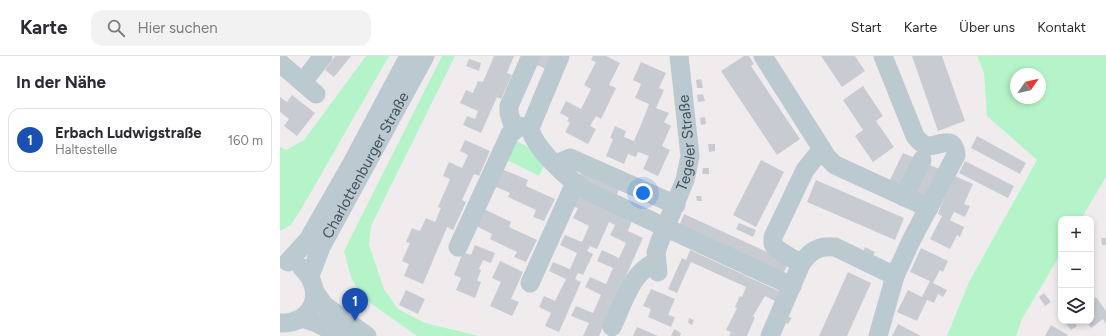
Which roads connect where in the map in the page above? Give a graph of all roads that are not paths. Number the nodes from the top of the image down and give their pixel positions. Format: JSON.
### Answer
{"nodes":[{"id":1,"x":324,"y":56,"type":"edge"},
{"id":2,"x":410,"y":56,"type":"edge"},
{"id":3,"x":425,"y":56,"type":"edge"},
{"id":4,"x":531,"y":56,"type":"edge"},
{"id":5,"x":560,"y":56,"type":"edge"},
{"id":6,"x":680,"y":56,"type":"edge"},
{"id":7,"x":763,"y":56,"type":"edge"},
{"id":8,"x":883,"y":56,"type":"edge"},
{"id":9,"x":280,"y":63,"type":"edge"},
{"id":10,"x":522,"y":129,"type":"junction"},
{"id":11,"x":821,"y":150,"type":"junction"},
{"id":12,"x":922,"y":160,"type":"dead end"},
{"id":13,"x":556,"y":164,"type":"junction"},
{"id":14,"x":575,"y":183,"type":"junction"},
{"id":15,"x":904,"y":197,"type":"junction"},
{"id":16,"x":676,"y":205,"type":"junction"},
{"id":17,"x":929,"y":208,"type":"junction"},
{"id":18,"x":665,"y":228,"type":"junction"},
{"id":19,"x":458,"y":247,"type":"dead end"},
{"id":20,"x":284,"y":262,"type":"edge"},
{"id":21,"x":801,"y":264,"type":"junction"},
{"id":22,"x":895,"y":276,"type":"junction"},
{"id":23,"x":530,"y":283,"type":"dead end"},
{"id":24,"x":313,"y":284,"type":"junction"},
{"id":25,"x":792,"y":286,"type":"junction"},
{"id":26,"x":302,"y":318,"type":"junction"},
{"id":27,"x":280,"y":323,"type":"edge"},
{"id":28,"x":612,"y":328,"type":"dead end"},
{"id":29,"x":341,"y":336,"type":"edge"},
{"id":30,"x":367,"y":336,"type":"edge"},
{"id":31,"x":770,"y":336,"type":"edge"},
{"id":32,"x":878,"y":336,"type":"edge"}],
"edges":[{"from":1,"to":9,"type":"street"},
{"from":2,"to":20,"type":"street","name":"Charlottenburger Straße"},
{"from":3,"to":24,"type":"street","name":"Charlottenburger Straße"},
{"from":4,"to":10,"type":"street"},
{"from":5,"to":10,"type":"street"},
{"from":6,"to":16,"type":"street","name":"Tegeler Straße"},
{"from":7,"to":11,"type":"street"},
{"from":8,"to":17,"type":"street"},
{"from":10,"to":13,"type":"street"},
{"from":10,"to":19,"type":"street"},
{"from":11,"to":15,"type":"street"},
{"from":11,"to":21,"type":"street"},
{"from":12,"to":15,"type":"street"},
{"from":13,"to":14,"type":"street"},
{"from":13,"to":16,"type":"street","name":"Tegeler Straße"},
{"from":14,"to":18,"type":"street"},
{"from":14,"to":23,"type":"street"},
{"from":15,"to":17,"type":"street"},
{"from":16,"to":18,"type":"street","name":"Tegeler Straße"},
{"from":17,"to":22,"type":"street"},
{"from":18,"to":25,"type":"street"},
{"from":18,"to":28,"type":"street","name":"Tegeler Straße"},
{"from":20,"to":24,"type":"street"},
{"from":21,"to":22,"type":"street"},
{"from":21,"to":25,"type":"street"},
{"from":22,"to":32,"type":"street"},
{"from":24,"to":26,"type":"street","name":"Charlottenburger Straße"},
{"from":24,"to":30,"type":"street"},
{"from":25,"to":31,"type":"street"},
{"from":26,"to":27,"type":"street"},
{"from":26,"to":29,"type":"street"}]}
